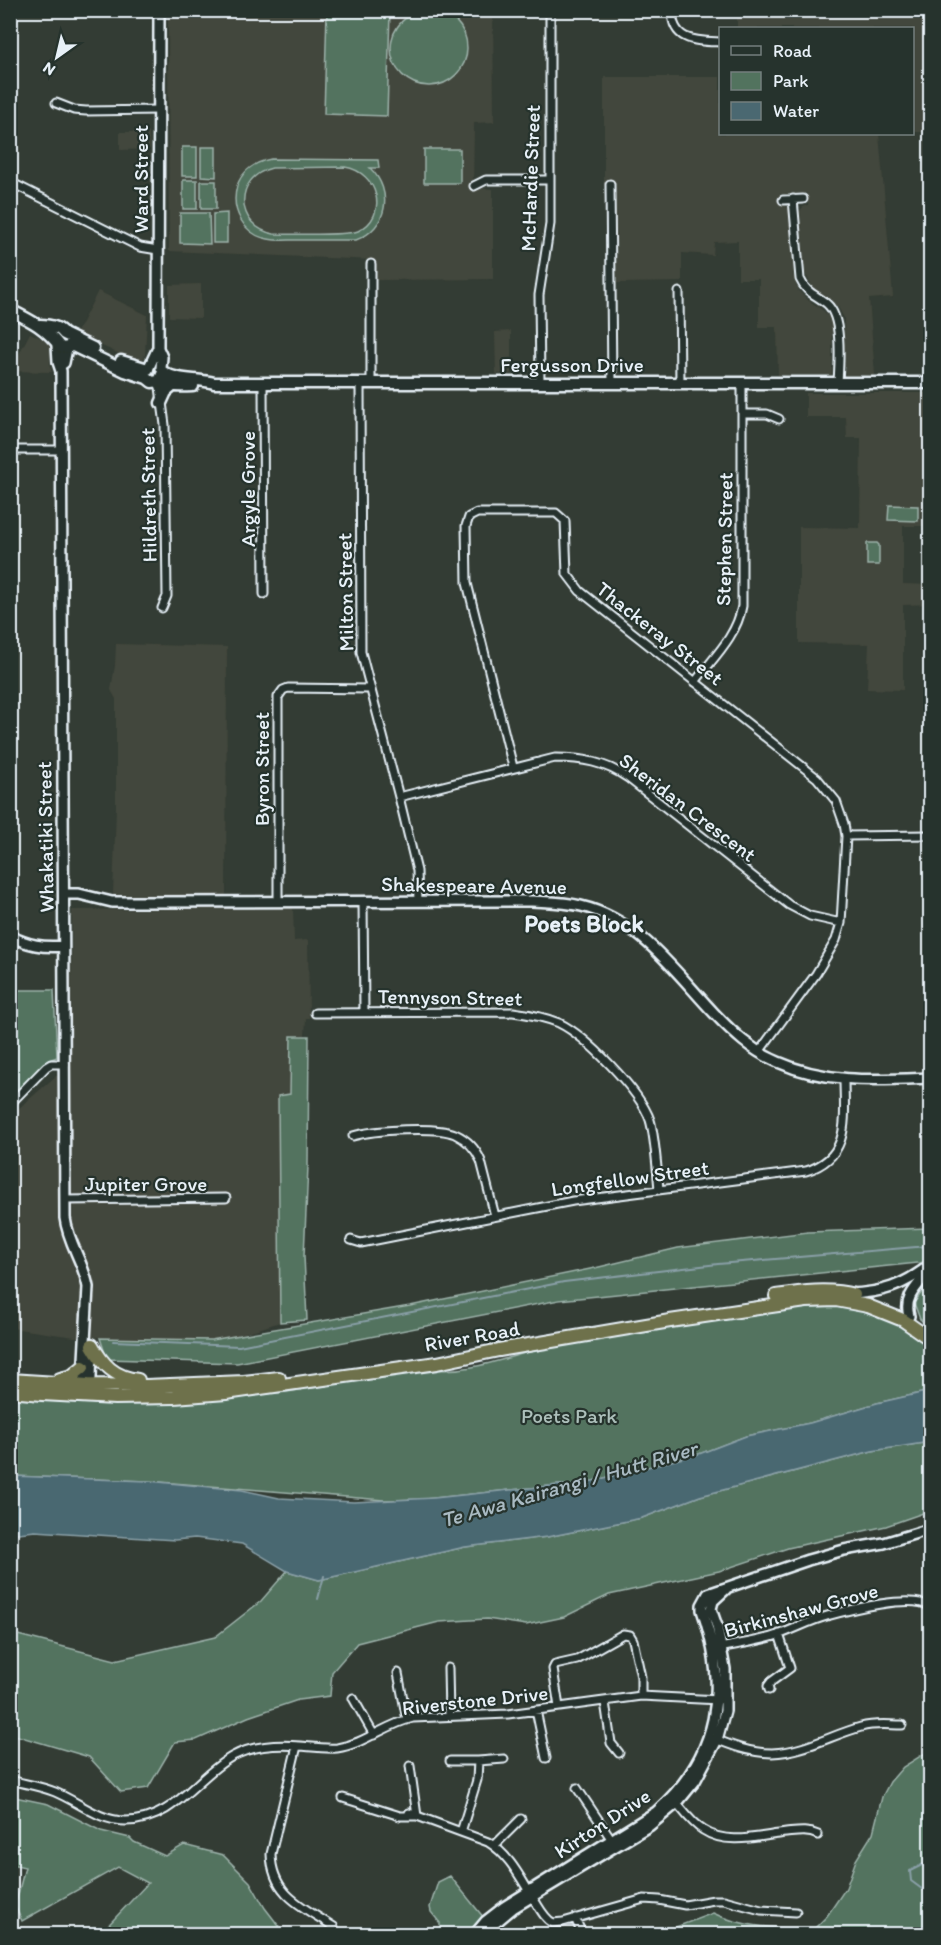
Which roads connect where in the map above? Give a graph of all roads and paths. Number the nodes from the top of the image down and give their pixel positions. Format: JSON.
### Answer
{"nodes":[{"id":1,"x":159,"y":10,"type":"edge"},
{"id":2,"x":550,"y":10,"type":"edge"},
{"id":3,"x":672,"y":10,"type":"edge"},
{"id":4,"x":719,"y":42,"type":"edge"},
{"id":5,"x":56,"y":103,"type":"dead end"},
{"id":6,"x":159,"y":110,"type":"junction"},
{"id":7,"x":550,"y":180,"type":"junction"},
{"id":8,"x":10,"y":182,"type":"edge"},
{"id":9,"x":610,"y":184,"type":"dead end"},
{"id":10,"x":474,"y":186,"type":"dead end"},
{"id":11,"x":793,"y":199,"type":"junction"},
{"id":12,"x":803,"y":199,"type":"dead end"},
{"id":13,"x":783,"y":200,"type":"dead end"},
{"id":14,"x":158,"y":250,"type":"junction"},
{"id":15,"x":371,"y":264,"type":"dead end"},
{"id":16,"x":679,"y":292,"type":"dead end"},
{"id":17,"x":10,"y":310,"type":"edge"},
{"id":18,"x":65,"y":342,"type":"junction"},
{"id":19,"x":155,"y":374,"type":"junction"},
{"id":20,"x":214,"y":383,"type":"junction"},
{"id":21,"x":263,"y":383,"type":"junction"},
{"id":22,"x":366,"y":383,"type":"junction"},
{"id":23,"x":540,"y":383,"type":"junction"},
{"id":24,"x":612,"y":383,"type":"junction"},
{"id":25,"x":680,"y":383,"type":"junction"},
{"id":26,"x":742,"y":383,"type":"junction"},
{"id":27,"x":838,"y":383,"type":"junction"},
{"id":28,"x":930,"y":383,"type":"edge"},
{"id":29,"x":173,"y":386,"type":"junction"},
{"id":30,"x":161,"y":403,"type":"junction"},
{"id":31,"x":743,"y":414,"type":"junction"},
{"id":32,"x":779,"y":418,"type":"dead end"},
{"id":33,"x":10,"y":450,"type":"edge"},
{"id":34,"x":61,"y":450,"type":"junction"},
{"id":35,"x":264,"y":594,"type":"dead end"},
{"id":36,"x":162,"y":608,"type":"dead end"},
{"id":37,"x":695,"y":682,"type":"junction"},
{"id":38,"x":371,"y":689,"type":"junction"},
{"id":39,"x":513,"y":767,"type":"junction"},
{"id":40,"x":399,"y":797,"type":"junction"},
{"id":41,"x":930,"y":835,"type":"edge"},
{"id":42,"x":846,"y":836,"type":"junction"},
{"id":43,"x":64,"y":894,"type":"junction"},
{"id":44,"x":363,"y":901,"type":"junction"},
{"id":45,"x":418,"y":901,"type":"junction"},
{"id":46,"x":278,"y":902,"type":"junction"},
{"id":47,"x":841,"y":923,"type":"junction"},
{"id":48,"x":10,"y":936,"type":"edge"},
{"id":49,"x":63,"y":946,"type":"junction"},
{"id":50,"x":364,"y":1012,"type":"junction"},
{"id":51,"x":315,"y":1013,"type":"dead end"},
{"id":52,"x":759,"y":1052,"type":"junction"},
{"id":53,"x":65,"y":1064,"type":"junction"},
{"id":54,"x":930,"y":1078,"type":"edge"},
{"id":55,"x":843,"y":1079,"type":"junction"},
{"id":56,"x":10,"y":1104,"type":"edge"},
{"id":57,"x":353,"y":1137,"type":"dead end"},
{"id":58,"x":659,"y":1189,"type":"junction"},
{"id":59,"x":226,"y":1198,"type":"dead end"},
{"id":60,"x":65,"y":1200,"type":"junction"},
{"id":61,"x":495,"y":1216,"type":"junction"},
{"id":62,"x":351,"y":1240,"type":"dead end"},
{"id":63,"x":930,"y":1264,"type":"edge"},
{"id":64,"x":930,"y":1270,"type":"edge"},
{"id":65,"x":848,"y":1293,"type":"junction"},
{"id":66,"x":88,"y":1304,"type":"junction"},
{"id":67,"x":909,"y":1316,"type":"junction"},
{"id":68,"x":930,"y":1331,"type":"edge"},
{"id":69,"x":930,"y":1339,"type":"edge"},
{"id":70,"x":92,"y":1345,"type":"junction"},
{"id":71,"x":83,"y":1366,"type":"junction"},
{"id":72,"x":10,"y":1378,"type":"edge"},
{"id":73,"x":10,"y":1385,"type":"edge"},
{"id":74,"x":88,"y":1385,"type":"junction"},
{"id":75,"x":249,"y":1385,"type":"junction"},
{"id":76,"x":10,"y":1391,"type":"edge"},
{"id":77,"x":930,"y":1529,"type":"edge"},
{"id":78,"x":930,"y":1607,"type":"edge"},
{"id":79,"x":779,"y":1634,"type":"junction"},
{"id":80,"x":718,"y":1649,"type":"junction"},
{"id":81,"x":448,"y":1668,"type":"dead end"},
{"id":82,"x":398,"y":1673,"type":"dead end"},
{"id":83,"x":769,"y":1690,"type":"dead end"},
{"id":84,"x":642,"y":1696,"type":"junction"},
{"id":85,"x":353,"y":1698,"type":"dead end"},
{"id":86,"x":721,"y":1700,"type":"junction"},
{"id":87,"x":605,"y":1702,"type":"junction"},
{"id":88,"x":559,"y":1707,"type":"junction"},
{"id":89,"x":536,"y":1710,"type":"junction"},
{"id":90,"x":449,"y":1716,"type":"junction"},
{"id":91,"x":407,"y":1720,"type":"junction"},
{"id":92,"x":903,"y":1725,"type":"dead end"},
{"id":93,"x":374,"y":1735,"type":"junction"},
{"id":94,"x":713,"y":1738,"type":"junction"},
{"id":95,"x":297,"y":1746,"type":"junction"},
{"id":96,"x":619,"y":1753,"type":"dead end"},
{"id":97,"x":546,"y":1758,"type":"dead end"},
{"id":98,"x":504,"y":1759,"type":"dead end"},
{"id":99,"x":450,"y":1761,"type":"dead end"},
{"id":100,"x":478,"y":1761,"type":"junction"},
{"id":101,"x":410,"y":1766,"type":"dead end"},
{"id":102,"x":10,"y":1780,"type":"edge"},
{"id":103,"x":577,"y":1788,"type":"dead end"},
{"id":104,"x":343,"y":1798,"type":"dead end"},
{"id":105,"x":674,"y":1801,"type":"junction"},
{"id":106,"x":413,"y":1814,"type":"junction"},
{"id":107,"x":521,"y":1819,"type":"dead end"},
{"id":108,"x":461,"y":1832,"type":"junction"},
{"id":109,"x":818,"y":1835,"type":"dead end"},
{"id":110,"x":612,"y":1840,"type":"junction"},
{"id":111,"x":494,"y":1846,"type":"junction"},
{"id":112,"x":531,"y":1894,"type":"junction"},
{"id":113,"x":796,"y":1912,"type":"dead end"},
{"id":114,"x":575,"y":1918,"type":"junction"},
{"id":115,"x":334,"y":1927,"type":"dead end"},
{"id":116,"x":475,"y":1935,"type":"edge"},
{"id":117,"x":481,"y":1935,"type":"edge"},
{"id":118,"x":582,"y":1935,"type":"edge"}],
"edges":[{"from":1,"to":6,"type":"street","name":"Ward Street"},
{"from":2,"to":7,"type":"street","name":"McHardie Street"},
{"from":3,"to":4,"type":"street"},
{"from":5,"to":6,"type":"street"},
{"from":6,"to":14,"type":"street","name":"Ward Street"},
{"from":7,"to":10,"type":"street"},
{"from":7,"to":23,"type":"street","name":"McHardie Street"},
{"from":8,"to":14,"type":"street"},
{"from":9,"to":24,"type":"street"},
{"from":11,"to":12,"type":"street"},
{"from":11,"to":13,"type":"street"},
{"from":11,"to":27,"type":"street"},
{"from":14,"to":19,"type":"street","name":"Ward Street"},
{"from":15,"to":22,"type":"street","name":"Milton Street"},
{"from":16,"to":25,"type":"street"},
{"from":17,"to":18,"type":"main road","name":"Fergusson Drive"},
{"from":18,"to":19,"type":"main road","name":"Fergusson Drive"},
{"from":18,"to":34,"type":"street","name":"Whakatiki Street"},
{"from":19,"to":20,"type":"main road","name":"Fergusson Drive"},
{"from":19,"to":29,"type":"main road","name":"Fergusson Drive"},
{"from":19,"to":30,"type":"street","name":"Hildreth Street"},
{"from":20,"to":21,"type":"main road","name":"Fergusson Drive"},
{"from":20,"to":29,"type":"main road","name":"Fergusson Drive"},
{"from":21,"to":22,"type":"main road","name":"Fergusson Drive"},
{"from":21,"to":35,"type":"street","name":"Argyle Grove"},
{"from":22,"to":23,"type":"main road","name":"Fergusson Drive"},
{"from":22,"to":38,"type":"street","name":"Milton Street"},
{"from":23,"to":24,"type":"main road","name":"Fergusson Drive"},
{"from":24,"to":25,"type":"main road","name":"Fergusson Drive"},
{"from":25,"to":26,"type":"main road","name":"Fergusson Drive"},
{"from":26,"to":27,"type":"main road","name":"Fergusson Drive"},
{"from":26,"to":31,"type":"street","name":"Stephen Street"},
{"from":27,"to":28,"type":"main road","name":"Fergusson Drive"},
{"from":29,"to":30,"type":"main road"},
{"from":30,"to":36,"type":"street","name":"Hildreth Street"},
{"from":31,"to":32,"type":"street"},
{"from":31,"to":37,"type":"street","name":"Stephen Street"},
{"from":33,"to":34,"type":"street"},
{"from":34,"to":43,"type":"street","name":"Whakatiki Street"},
{"from":37,"to":39,"type":"street","name":"Thackeray Street"},
{"from":37,"to":42,"type":"street","name":"Thackeray Street"},
{"from":38,"to":40,"type":"street","name":"Milton Street"},
{"from":38,"to":46,"type":"street","name":"Byron Street"},
{"from":39,"to":40,"type":"street","name":"Sheridan Crescent"},
{"from":39,"to":47,"type":"street","name":"Sheridan Crescent"},
{"from":40,"to":45,"type":"street","name":"Milton Street"},
{"from":41,"to":42,"type":"street"},
{"from":42,"to":47,"type":"street","name":"Thackeray Street"},
{"from":43,"to":46,"type":"street","name":"Shakespeare Avenue"},
{"from":43,"to":49,"type":"street","name":"Whakatiki Street"},
{"from":44,"to":45,"type":"street","name":"Shakespeare Avenue"},
{"from":44,"to":46,"type":"street","name":"Shakespeare Avenue"},
{"from":44,"to":50,"type":"street"},
{"from":45,"to":52,"type":"street","name":"Shakespeare Avenue"},
{"from":47,"to":52,"type":"street","name":"Thackeray Street"},
{"from":48,"to":49,"type":"street"},
{"from":49,"to":53,"type":"street","name":"Whakatiki Street"},
{"from":50,"to":51,"type":"street","name":"Tennyson Street"},
{"from":50,"to":58,"type":"street","name":"Tennyson Street"},
{"from":52,"to":55,"type":"street","name":"Shakespeare Avenue"},
{"from":53,"to":56,"type":"street"},
{"from":53,"to":60,"type":"street","name":"Whakatiki Street"},
{"from":54,"to":55,"type":"street","name":"Shakespeare Avenue"},
{"from":55,"to":58,"type":"street","name":"Longfellow Street"},
{"from":57,"to":61,"type":"street"},
{"from":58,"to":61,"type":"street","name":"Longfellow Street"},
{"from":59,"to":60,"type":"street","name":"Jupiter Grove"},
{"from":60,"to":66,"type":"street","name":"Whakatiki Street"},
{"from":61,"to":62,"type":"street","name":"Longfellow Street"},
{"from":63,"to":65,"type":"street"},
{"from":64,"to":67,"type":"street"},
{"from":65,"to":67,"type":"highway","name":"River Road"},
{"from":65,"to":75,"type":"highway","name":"River Road"},
{"from":66,"to":70,"type":"street","name":"Whakatiki Street"},
{"from":66,"to":71,"type":"street","name":"Whakatiki Street"},
{"from":67,"to":68,"type":"highway","name":"River Road"},
{"from":69,"to":75,"type":"highway","name":"River Road"},
{"from":70,"to":74,"type":"street","name":"Whakatiki Street"},
{"from":70,"to":75,"type":"highway"},
{"from":71,"to":72,"type":"highway"},
{"from":71,"to":74,"type":"street","name":"Whakatiki Street"},
{"from":72,"to":74,"type":"highway"},
{"from":73,"to":74,"type":"highway"},
{"from":74,"to":75,"type":"highway"},
{"from":75,"to":76,"type":"highway","name":"River Road"},
{"from":77,"to":80,"type":"street","name":"Kirton Drive"},
{"from":78,"to":79,"type":"street","name":"Birkinshaw Grove"},
{"from":79,"to":80,"type":"street","name":"Birkinshaw Grove"},
{"from":79,"to":83,"type":"street"},
{"from":80,"to":86,"type":"street","name":"Kirton Drive"},
{"from":81,"to":90,"type":"street"},
{"from":82,"to":91,"type":"street"},
{"from":84,"to":86,"type":"street","name":"Riverstone Drive"},
{"from":84,"to":87,"type":"street","name":"Riverstone Drive"},
{"from":84,"to":88,"type":"street"},
{"from":85,"to":93,"type":"street"},
{"from":86,"to":94,"type":"street","name":"Kirton Drive"},
{"from":87,"to":88,"type":"street","name":"Riverstone Drive"},
{"from":87,"to":96,"type":"street"},
{"from":88,"to":89,"type":"street","name":"Riverstone Drive"},
{"from":89,"to":90,"type":"street","name":"Riverstone Drive"},
{"from":89,"to":97,"type":"street"},
{"from":90,"to":91,"type":"street","name":"Riverstone Drive"},
{"from":91,"to":93,"type":"street","name":"Riverstone Drive"},
{"from":92,"to":94,"type":"street"},
{"from":93,"to":95,"type":"street","name":"Riverstone Drive"},
{"from":94,"to":105,"type":"street","name":"Kirton Drive"},
{"from":95,"to":102,"type":"street","name":"Riverstone Drive"},
{"from":95,"to":115,"type":"street"},
{"from":98,"to":100,"type":"street"},
{"from":99,"to":100,"type":"street"},
{"from":100,"to":108,"type":"street"},
{"from":101,"to":106,"type":"street"},
{"from":103,"to":110,"type":"street"},
{"from":104,"to":106,"type":"street"},
{"from":105,"to":109,"type":"street"},
{"from":105,"to":110,"type":"street","name":"Kirton Drive"},
{"from":105,"to":112,"type":"street","name":"Kirton Drive"},
{"from":106,"to":108,"type":"street"},
{"from":107,"to":111,"type":"street"},
{"from":108,"to":111,"type":"street"},
{"from":110,"to":112,"type":"street","name":"Kirton Drive"},
{"from":111,"to":112,"type":"street"},
{"from":112,"to":114,"type":"street"},
{"from":112,"to":116,"type":"street","name":"Kirton Drive"},
{"from":112,"to":117,"type":"street","name":"Kirton Drive"},
{"from":113,"to":114,"type":"street"},
{"from":114,"to":118,"type":"street"}]}
